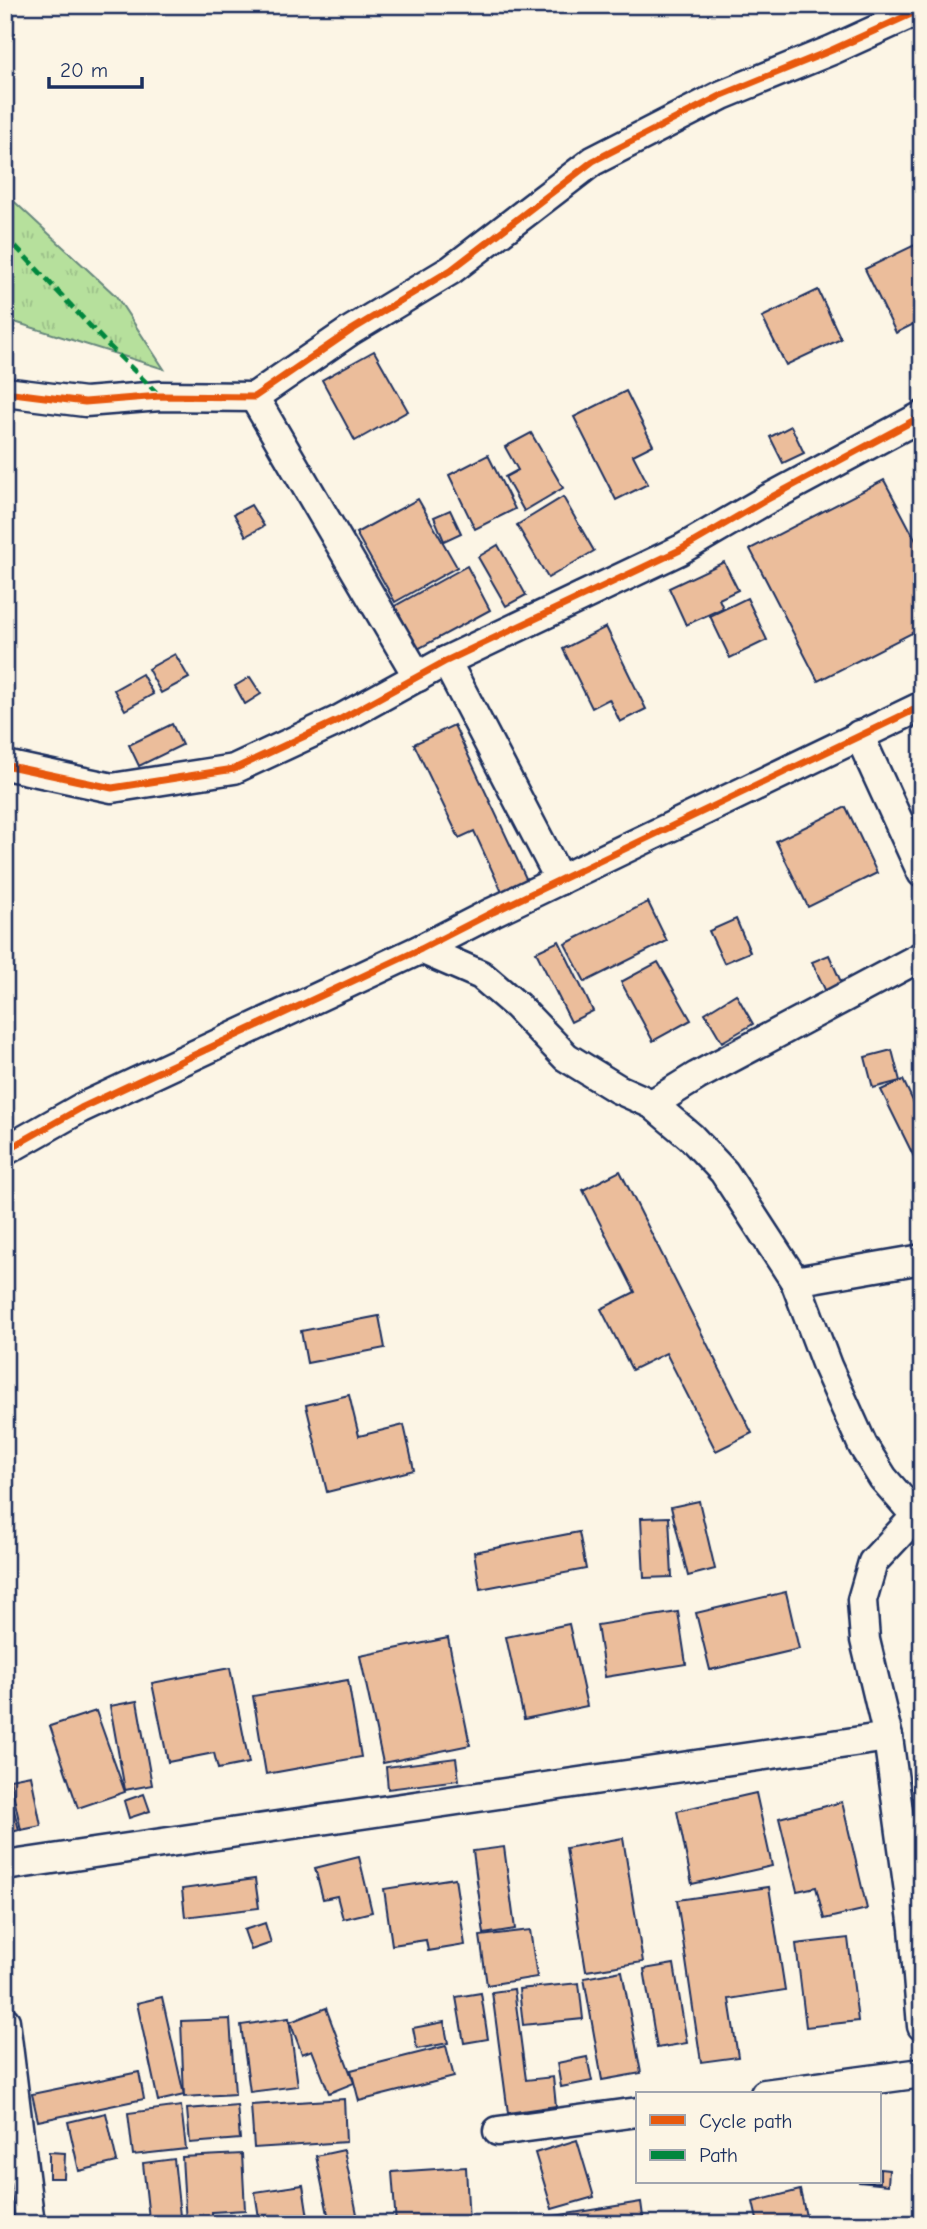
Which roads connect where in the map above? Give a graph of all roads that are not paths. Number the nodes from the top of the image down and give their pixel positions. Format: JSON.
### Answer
{"nodes":[{"id":1,"x":922,"y":9,"type":"edge"},
{"id":2,"x":5,"y":392,"type":"edge"},
{"id":3,"x":254,"y":397,"type":"junction"},
{"id":4,"x":922,"y":416,"type":"edge"},
{"id":5,"x":446,"y":661,"type":"junction"},
{"id":6,"x":418,"y":677,"type":"junction"},
{"id":7,"x":922,"y":706,"type":"edge"},
{"id":8,"x":859,"y":735,"type":"junction"},
{"id":9,"x":5,"y":765,"type":"edge"},
{"id":10,"x":922,"y":873,"type":"edge"},
{"id":11,"x":560,"y":880,"type":"junction"},
{"id":12,"x":421,"y":949,"type":"junction"},
{"id":13,"x":922,"y":956,"type":"edge"},
{"id":14,"x":652,"y":1104,"type":"junction"},
{"id":15,"x":5,"y":1151,"type":"edge"},
{"id":16,"x":922,"y":1259,"type":"edge"},
{"id":17,"x":795,"y":1281,"type":"junction"},
{"id":18,"x":919,"y":1517,"type":"edge"},
{"id":19,"x":888,"y":1737,"type":"junction"},
{"id":20,"x":5,"y":1866,"type":"edge"},
{"id":21,"x":918,"y":1928,"type":"edge"},
{"id":22,"x":5,"y":2021,"type":"edge"},
{"id":23,"x":922,"y":2026,"type":"edge"},
{"id":24,"x":922,"y":2073,"type":"edge"},
{"id":25,"x":780,"y":2092,"type":"edge"},
{"id":26,"x":636,"y":2112,"type":"edge"},
{"id":27,"x":498,"y":2131,"type":"dead end"},
{"id":28,"x":30,"y":2224,"type":"edge"}],
"edges":[{"from":1,"to":3,"type":"street"},
{"from":2,"to":3,"type":"street"},
{"from":3,"to":6,"type":"street"},
{"from":4,"to":5,"type":"street"},
{"from":5,"to":6,"type":"street"},
{"from":5,"to":11,"type":"street"},
{"from":6,"to":9,"type":"street"},
{"from":7,"to":8,"type":"street"},
{"from":8,"to":10,"type":"street"},
{"from":8,"to":11,"type":"street"},
{"from":11,"to":12,"type":"street"},
{"from":12,"to":14,"type":"street"},
{"from":12,"to":15,"type":"street"},
{"from":13,"to":14,"type":"street"},
{"from":14,"to":17,"type":"street"},
{"from":16,"to":17,"type":"street"},
{"from":17,"to":18,"type":"street"},
{"from":18,"to":19,"type":"street"},
{"from":19,"to":20,"type":"street"},
{"from":19,"to":21,"type":"street"},
{"from":21,"to":23,"type":"street"},
{"from":22,"to":28,"type":"street"},
{"from":24,"to":25,"type":"street"},
{"from":26,"to":27,"type":"street"}]}
